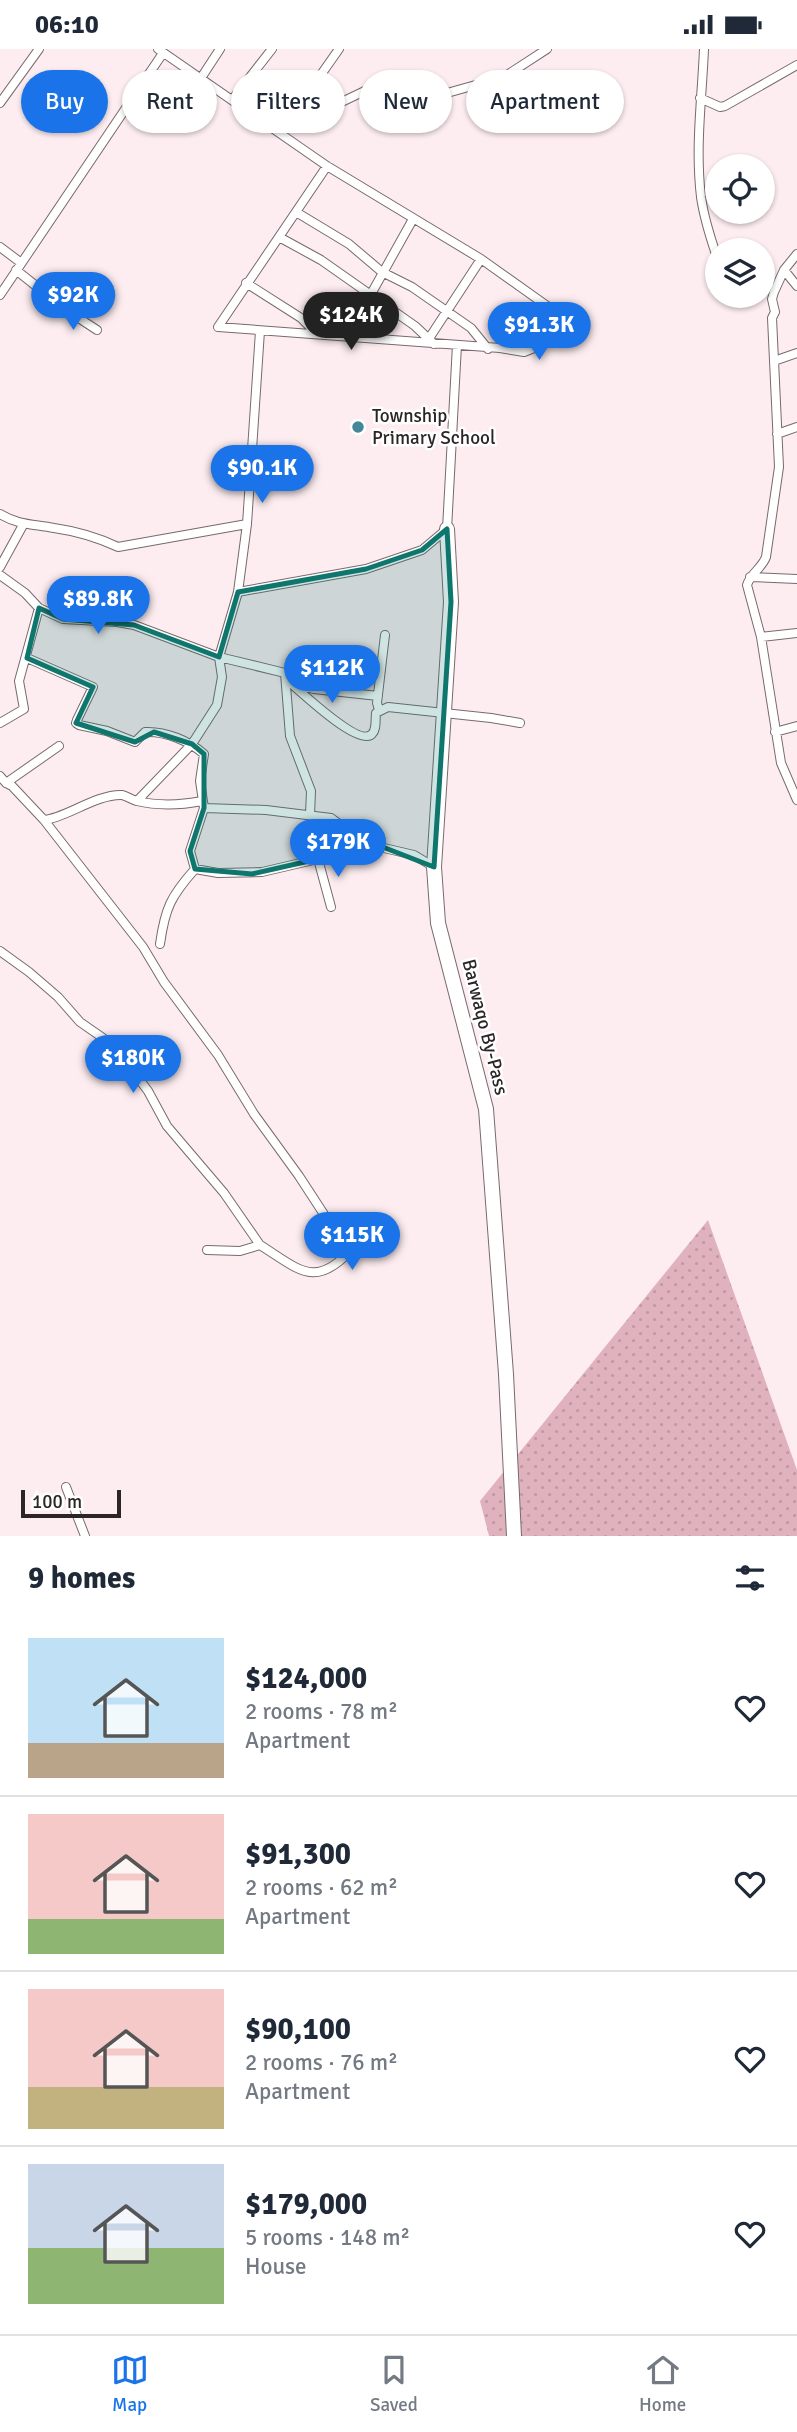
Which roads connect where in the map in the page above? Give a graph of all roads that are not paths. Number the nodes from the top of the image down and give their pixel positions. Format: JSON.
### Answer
{"nodes":[{"id":1,"x":39,"y":49,"type":"edge"},
{"id":2,"x":220,"y":49,"type":"edge"},
{"id":3,"x":272,"y":49,"type":"edge"},
{"id":4,"x":339,"y":49,"type":"edge"},
{"id":5,"x":547,"y":49,"type":"edge"},
{"id":6,"x":704,"y":49,"type":"edge"},
{"id":7,"x":161,"y":51,"type":"edge"},
{"id":8,"x":797,"y":65,"type":"edge"},
{"id":9,"x":189,"y":70,"type":"edge"},
{"id":10,"x":206,"y":70,"type":"edge"},
{"id":11,"x":256,"y":70,"type":"edge"},
{"id":12,"x":325,"y":70,"type":"edge"},
{"id":13,"x":700,"y":97,"type":"junction"},
{"id":14,"x":345,"y":100,"type":"edge"},
{"id":15,"x":0,"y":103,"type":"edge"},
{"id":16,"x":280,"y":133,"type":"edge"},
{"id":17,"x":327,"y":166,"type":"junction"},
{"id":18,"x":296,"y":212,"type":"junction"},
{"id":19,"x":413,"y":219,"type":"junction"},
{"id":20,"x":279,"y":237,"type":"junction"},
{"id":21,"x":712,"y":238,"type":"edge"},
{"id":22,"x":0,"y":247,"type":"edge"},
{"id":23,"x":797,"y":254,"type":"edge"},
{"id":24,"x":481,"y":259,"type":"junction"},
{"id":25,"x":18,"y":266,"type":"junction"},
{"id":26,"x":784,"y":270,"type":"junction"},
{"id":27,"x":382,"y":272,"type":"junction"},
{"id":28,"x":246,"y":283,"type":"junction"},
{"id":29,"x":797,"y":286,"type":"edge"},
{"id":30,"x":775,"y":292,"type":"edge"},
{"id":31,"x":0,"y":295,"type":"edge"},
{"id":32,"x":369,"y":295,"type":"junction"},
{"id":33,"x":774,"y":308,"type":"edge"},
{"id":34,"x":447,"y":313,"type":"junction"},
{"id":35,"x":97,"y":330,"type":"dead end"},
{"id":36,"x":260,"y":331,"type":"junction"},
{"id":37,"x":317,"y":334,"type":"junction"},
{"id":38,"x":347,"y":337,"type":"junction"},
{"id":39,"x":431,"y":342,"type":"junction"},
{"id":40,"x":457,"y":345,"type":"junction"},
{"id":41,"x":488,"y":349,"type":"junction"},
{"id":42,"x":797,"y":353,"type":"edge"},
{"id":43,"x":774,"y":361,"type":"junction"},
{"id":44,"x":797,"y":427,"type":"edge"},
{"id":45,"x":777,"y":434,"type":"junction"},
{"id":46,"x":0,"y":514,"type":"edge"},
{"id":47,"x":247,"y":524,"type":"junction"},
{"id":48,"x":23,"y":525,"type":"junction"},
{"id":49,"x":447,"y":529,"type":"junction"},
{"id":50,"x":0,"y":567,"type":"edge"},
{"id":51,"x":0,"y":575,"type":"edge"},
{"id":52,"x":750,"y":577,"type":"junction"},
{"id":53,"x":797,"y":579,"type":"edge"},
{"id":54,"x":238,"y":592,"type":"junction"},
{"id":55,"x":39,"y":608,"type":"junction"},
{"id":56,"x":797,"y":633,"type":"edge"},
{"id":57,"x":385,"y":635,"type":"dead end"},
{"id":58,"x":761,"y":637,"type":"junction"},
{"id":59,"x":219,"y":657,"type":"junction"},
{"id":60,"x":27,"y":658,"type":"junction"},
{"id":61,"x":289,"y":681,"type":"junction"},
{"id":62,"x":378,"y":696,"type":"junction"},
{"id":63,"x":379,"y":710,"type":"junction"},
{"id":64,"x":444,"y":713,"type":"junction"},
{"id":65,"x":0,"y":723,"type":"edge"},
{"id":66,"x":520,"y":723,"type":"dead end"},
{"id":67,"x":797,"y":726,"type":"edge"},
{"id":68,"x":775,"y":732,"type":"junction"},
{"id":69,"x":192,"y":744,"type":"junction"},
{"id":70,"x":59,"y":747,"type":"dead end"},
{"id":71,"x":3,"y":780,"type":"edge"},
{"id":72,"x":797,"y":800,"type":"edge"},
{"id":73,"x":137,"y":801,"type":"junction"},
{"id":74,"x":203,"y":804,"type":"junction"},
{"id":75,"x":310,"y":815,"type":"junction"},
{"id":76,"x":44,"y":820,"type":"junction"},
{"id":77,"x":357,"y":837,"type":"junction"},
{"id":78,"x":318,"y":859,"type":"junction"},
{"id":79,"x":434,"y":867,"type":"junction"},
{"id":80,"x":195,"y":869,"type":"junction"},
{"id":81,"x":331,"y":907,"type":"dead end"},
{"id":82,"x":160,"y":944,"type":"dead end"},
{"id":83,"x":0,"y":951,"type":"edge"},
{"id":84,"x":260,"y":1245,"type":"junction"},
{"id":85,"x":206,"y":1250,"type":"dead end"},
{"id":86,"x":66,"y":1487,"type":"dead end"},
{"id":87,"x":85,"y":1536,"type":"edge"},
{"id":88,"x":514,"y":1536,"type":"edge"}],
"edges":[{"from":1,"to":15,"type":"street"},
{"from":2,"to":10,"type":"street"},
{"from":3,"to":11,"type":"street"},
{"from":4,"to":12,"type":"street"},
{"from":5,"to":14,"type":"street"},
{"from":6,"to":13,"type":"street"},
{"from":7,"to":9,"type":"street"},
{"from":7,"to":25,"type":"street"},
{"from":8,"to":13,"type":"street"},
{"from":13,"to":21,"type":"street"},
{"from":16,"to":17,"type":"street"},
{"from":17,"to":18,"type":"street"},
{"from":17,"to":19,"type":"street"},
{"from":18,"to":20,"type":"street"},
{"from":18,"to":27,"type":"street"},
{"from":19,"to":24,"type":"street"},
{"from":19,"to":27,"type":"street"},
{"from":20,"to":28,"type":"street"},
{"from":20,"to":32,"type":"street"},
{"from":22,"to":25,"type":"street"},
{"from":23,"to":26,"type":"street"},
{"from":24,"to":34,"type":"street"},
{"from":24,"to":41,"type":"street"},
{"from":25,"to":31,"type":"street"},
{"from":25,"to":35,"type":"street"},
{"from":26,"to":29,"type":"street"},
{"from":26,"to":30,"type":"street"},
{"from":27,"to":32,"type":"street"},
{"from":27,"to":34,"type":"street"},
{"from":28,"to":36,"type":"street"},
{"from":28,"to":37,"type":"street"},
{"from":32,"to":38,"type":"street"},
{"from":32,"to":39,"type":"street"},
{"from":33,"to":43,"type":"street"},
{"from":34,"to":39,"type":"street"},
{"from":34,"to":41,"type":"street"},
{"from":36,"to":37,"type":"street"},
{"from":36,"to":47,"type":"street"},
{"from":37,"to":38,"type":"street"},
{"from":38,"to":39,"type":"street"},
{"from":39,"to":40,"type":"street"},
{"from":40,"to":41,"type":"street"},
{"from":40,"to":49,"type":"street"},
{"from":42,"to":43,"type":"street"},
{"from":43,"to":45,"type":"street"},
{"from":44,"to":45,"type":"street"},
{"from":45,"to":52,"type":"street"},
{"from":46,"to":48,"type":"street"},
{"from":47,"to":48,"type":"street"},
{"from":47,"to":54,"type":"street"},
{"from":48,"to":50,"type":"street"},
{"from":49,"to":54,"type":"street"},
{"from":49,"to":64,"type":"highway","name":"Barwaqo By-Pass"},
{"from":51,"to":55,"type":"street"},
{"from":52,"to":53,"type":"street"},
{"from":52,"to":58,"type":"street"},
{"from":54,"to":59,"type":"street"},
{"from":55,"to":59,"type":"street"},
{"from":55,"to":60,"type":"street"},
{"from":56,"to":58,"type":"street"},
{"from":57,"to":62,"type":"street"},
{"from":58,"to":68,"type":"street"},
{"from":59,"to":61,"type":"street"},
{"from":59,"to":69,"type":"street"},
{"from":60,"to":65,"type":"street"},
{"from":60,"to":69,"type":"street"},
{"from":61,"to":62,"type":"street"},
{"from":61,"to":63,"type":"street"},
{"from":61,"to":75,"type":"street"},
{"from":62,"to":63,"type":"street"},
{"from":63,"to":64,"type":"street"},
{"from":64,"to":66,"type":"street"},
{"from":64,"to":79,"type":"highway","name":"Barwaqo By-Pass"},
{"from":67,"to":68,"type":"street"},
{"from":68,"to":72,"type":"street"},
{"from":69,"to":73,"type":"street"},
{"from":69,"to":74,"type":"street"},
{"from":70,"to":71,"type":"street"},
{"from":71,"to":76,"type":"street"},
{"from":73,"to":74,"type":"street"},
{"from":73,"to":76,"type":"street"},
{"from":74,"to":75,"type":"street"},
{"from":74,"to":80,"type":"street"},
{"from":75,"to":77,"type":"street"},
{"from":76,"to":84,"type":"street"},
{"from":77,"to":78,"type":"street"},
{"from":77,"to":79,"type":"street"},
{"from":78,"to":80,"type":"street"},
{"from":78,"to":81,"type":"street"},
{"from":79,"to":88,"type":"highway","name":"Barwaqo By-Pass"},
{"from":80,"to":82,"type":"street"},
{"from":83,"to":84,"type":"street"},
{"from":84,"to":85,"type":"street"},
{"from":86,"to":87,"type":"street"}]}
